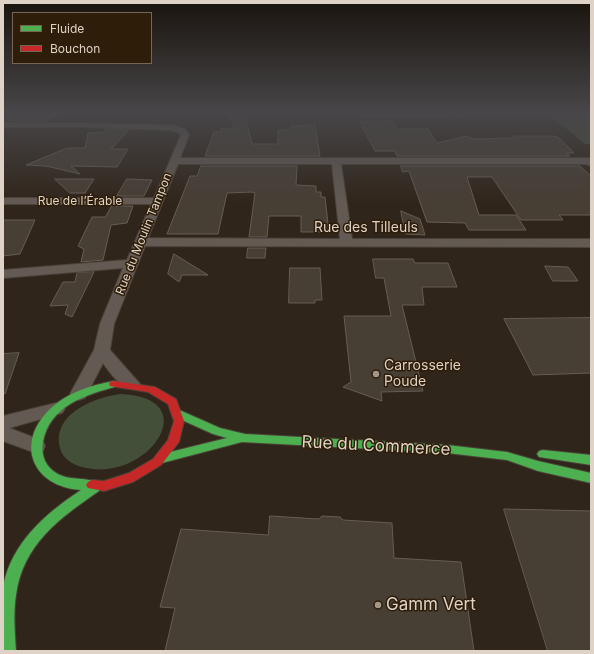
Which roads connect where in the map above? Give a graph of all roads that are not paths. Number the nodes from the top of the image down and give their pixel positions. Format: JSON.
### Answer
{"nodes":[{"id":1,"x":181,"y":144,"type":"edge"},
{"id":2,"x":174,"y":161,"type":"junction"},
{"id":3,"x":336,"y":161,"type":"junction"},
{"id":4,"x":590,"y":162,"type":"edge"},
{"id":5,"x":3,"y":200,"type":"edge"},
{"id":6,"x":158,"y":201,"type":"junction"},
{"id":7,"x":141,"y":242,"type":"junction"},
{"id":8,"x":347,"y":243,"type":"junction"},
{"id":9,"x":591,"y":243,"type":"edge"},
{"id":10,"x":131,"y":264,"type":"junction"},
{"id":11,"x":3,"y":274,"type":"edge"},
{"id":12,"x":102,"y":350,"type":"junction"},
{"id":13,"x":132,"y":384,"type":"junction"},
{"id":14,"x":79,"y":394,"type":"junction"},
{"id":15,"x":57,"y":409,"type":"junction"},
{"id":16,"x":177,"y":413,"type":"junction"},
{"id":17,"x":3,"y":423,"type":"edge"},
{"id":18,"x":3,"y":433,"type":"edge"},
{"id":19,"x":245,"y":438,"type":"junction"},
{"id":20,"x":36,"y":446,"type":"junction"},
{"id":21,"x":507,"y":456,"type":"junction"},
{"id":22,"x":162,"y":458,"type":"junction"},
{"id":23,"x":591,"y":460,"type":"edge"},
{"id":24,"x":591,"y":478,"type":"edge"},
{"id":25,"x":95,"y":487,"type":"junction"},
{"id":26,"x":8,"y":651,"type":"edge"}],
"edges":[{"from":1,"to":2,"type":"street","name":"Rue du Moulin Tampon"},
{"from":2,"to":3,"type":"street"},
{"from":2,"to":6,"type":"street","name":"Rue du Moulin Tampon"},
{"from":3,"to":4,"type":"street"},
{"from":3,"to":8,"type":"street"},
{"from":5,"to":6,"type":"street","name":"Rue de l’Érable"},
{"from":6,"to":7,"type":"street","name":"Rue du Moulin Tampon"},
{"from":7,"to":8,"type":"street","name":"Rue des Tilleuls"},
{"from":7,"to":10,"type":"street","name":"Rue du Moulin Tampon"},
{"from":8,"to":9,"type":"street","name":"Rue des Tilleuls"},
{"from":10,"to":11,"type":"street"},
{"from":10,"to":12,"type":"street","name":"Rue du Moulin Tampon"},
{"from":12,"to":13,"type":"street"},
{"from":12,"to":14,"type":"street","name":"Rue du Moulin Tampon"},
{"from":13,"to":14,"type":"main road"},
{"from":13,"to":16,"type":"main road"},
{"from":14,"to":15,"type":"main road"},
{"from":15,"to":17,"type":"street"},
{"from":15,"to":20,"type":"main road"},
{"from":16,"to":19,"type":"main road","name":"Rue du Commerce"},
{"from":16,"to":22,"type":"main road"},
{"from":18,"to":20,"type":"street"},
{"from":19,"to":21,"type":"main road","name":"Rue du Commerce"},
{"from":19,"to":22,"type":"main road","name":"Rue du Commerce"},
{"from":20,"to":25,"type":"main road"},
{"from":21,"to":23,"type":"main road","name":"Rue du Commerce"},
{"from":21,"to":24,"type":"main road","name":"Rue du Commerce"},
{"from":22,"to":25,"type":"main road"},
{"from":25,"to":26,"type":"main road"}]}
